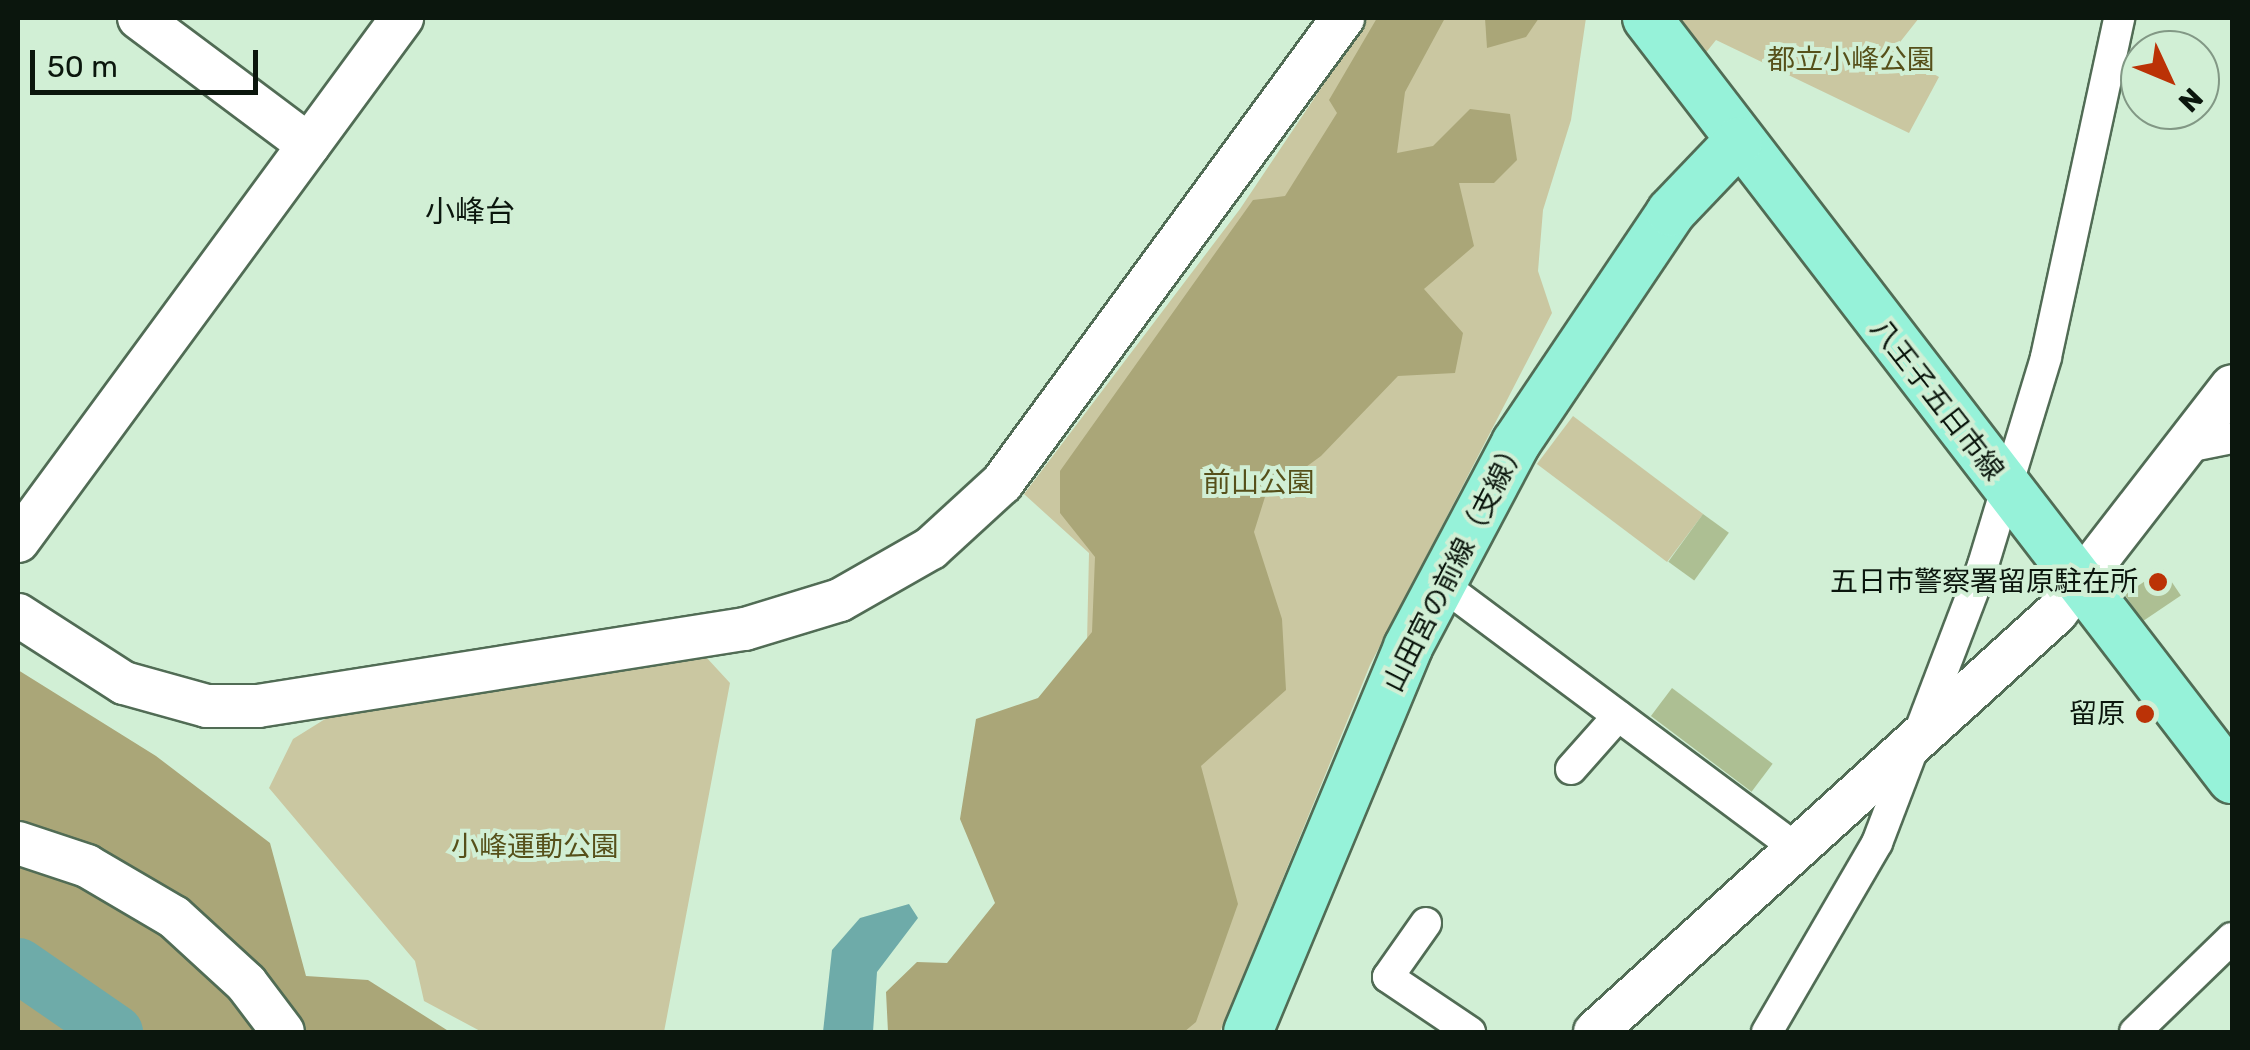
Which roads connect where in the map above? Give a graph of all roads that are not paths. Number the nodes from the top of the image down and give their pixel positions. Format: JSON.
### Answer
{"nodes":[{"id":1,"x":138,"y":18,"type":"edge"},
{"id":2,"x":402,"y":18,"type":"edge"},
{"id":3,"x":1343,"y":18,"type":"edge"},
{"id":4,"x":1647,"y":18,"type":"edge"},
{"id":5,"x":2110,"y":22,"type":"edge"},
{"id":6,"x":1738,"y":142,"type":"junction"},
{"id":7,"x":309,"y":145,"type":"junction"},
{"id":8,"x":2232,"y":386,"type":"edge"},
{"id":9,"x":2232,"y":438,"type":"edge"},
{"id":10,"x":2187,"y":447,"type":"junction"},
{"id":11,"x":2007,"y":490,"type":"junction"},
{"id":12,"x":18,"y":540,"type":"edge"},
{"id":13,"x":1440,"y":584,"type":"junction"},
{"id":14,"x":2080,"y":587,"type":"junction"},
{"id":15,"x":18,"y":615,"type":"edge"},
{"id":16,"x":1618,"y":716,"type":"junction"},
{"id":17,"x":1923,"y":733,"type":"junction"},
{"id":18,"x":1572,"y":769,"type":"dead end"},
{"id":19,"x":2232,"y":779,"type":"edge"},
{"id":20,"x":1811,"y":835,"type":"junction"},
{"id":21,"x":18,"y":843,"type":"edge"},
{"id":22,"x":1869,"y":858,"type":"junction"},
{"id":23,"x":1426,"y":923,"type":"dead end"},
{"id":24,"x":2232,"y":938,"type":"edge"},
{"id":25,"x":283,"y":1032,"type":"edge"},
{"id":26,"x":1248,"y":1032,"type":"edge"},
{"id":27,"x":1470,"y":1032,"type":"edge"},
{"id":28,"x":1595,"y":1032,"type":"edge"},
{"id":29,"x":1767,"y":1032,"type":"edge"},
{"id":30,"x":2135,"y":1032,"type":"edge"}],
"edges":[{"from":1,"to":7,"type":"street"},
{"from":2,"to":7,"type":"street"},
{"from":3,"to":15,"type":"street"},
{"from":4,"to":6,"type":"main road","name":"八王子五日市線"},
{"from":5,"to":11,"type":"street"},
{"from":6,"to":11,"type":"main road","name":"八王子五日市線"},
{"from":6,"to":13,"type":"main road","name":"山田宮の前線（支線）"},
{"from":7,"to":12,"type":"street"},
{"from":8,"to":10,"type":"street"},
{"from":9,"to":10,"type":"street"},
{"from":10,"to":14,"type":"street"},
{"from":11,"to":14,"type":"main road","name":"八王子五日市線"},
{"from":11,"to":17,"type":"street"},
{"from":13,"to":16,"type":"street"},
{"from":13,"to":26,"type":"main road","name":"山田宮の前線（支線）"},
{"from":14,"to":17,"type":"street"},
{"from":14,"to":19,"type":"main road","name":"八王子五日市線"},
{"from":16,"to":18,"type":"street"},
{"from":16,"to":20,"type":"street"},
{"from":17,"to":20,"type":"street"},
{"from":17,"to":22,"type":"street"},
{"from":20,"to":22,"type":"street"},
{"from":20,"to":28,"type":"street"},
{"from":21,"to":25,"type":"street"},
{"from":22,"to":29,"type":"street"},
{"from":23,"to":27,"type":"street"},
{"from":24,"to":30,"type":"street"}]}
